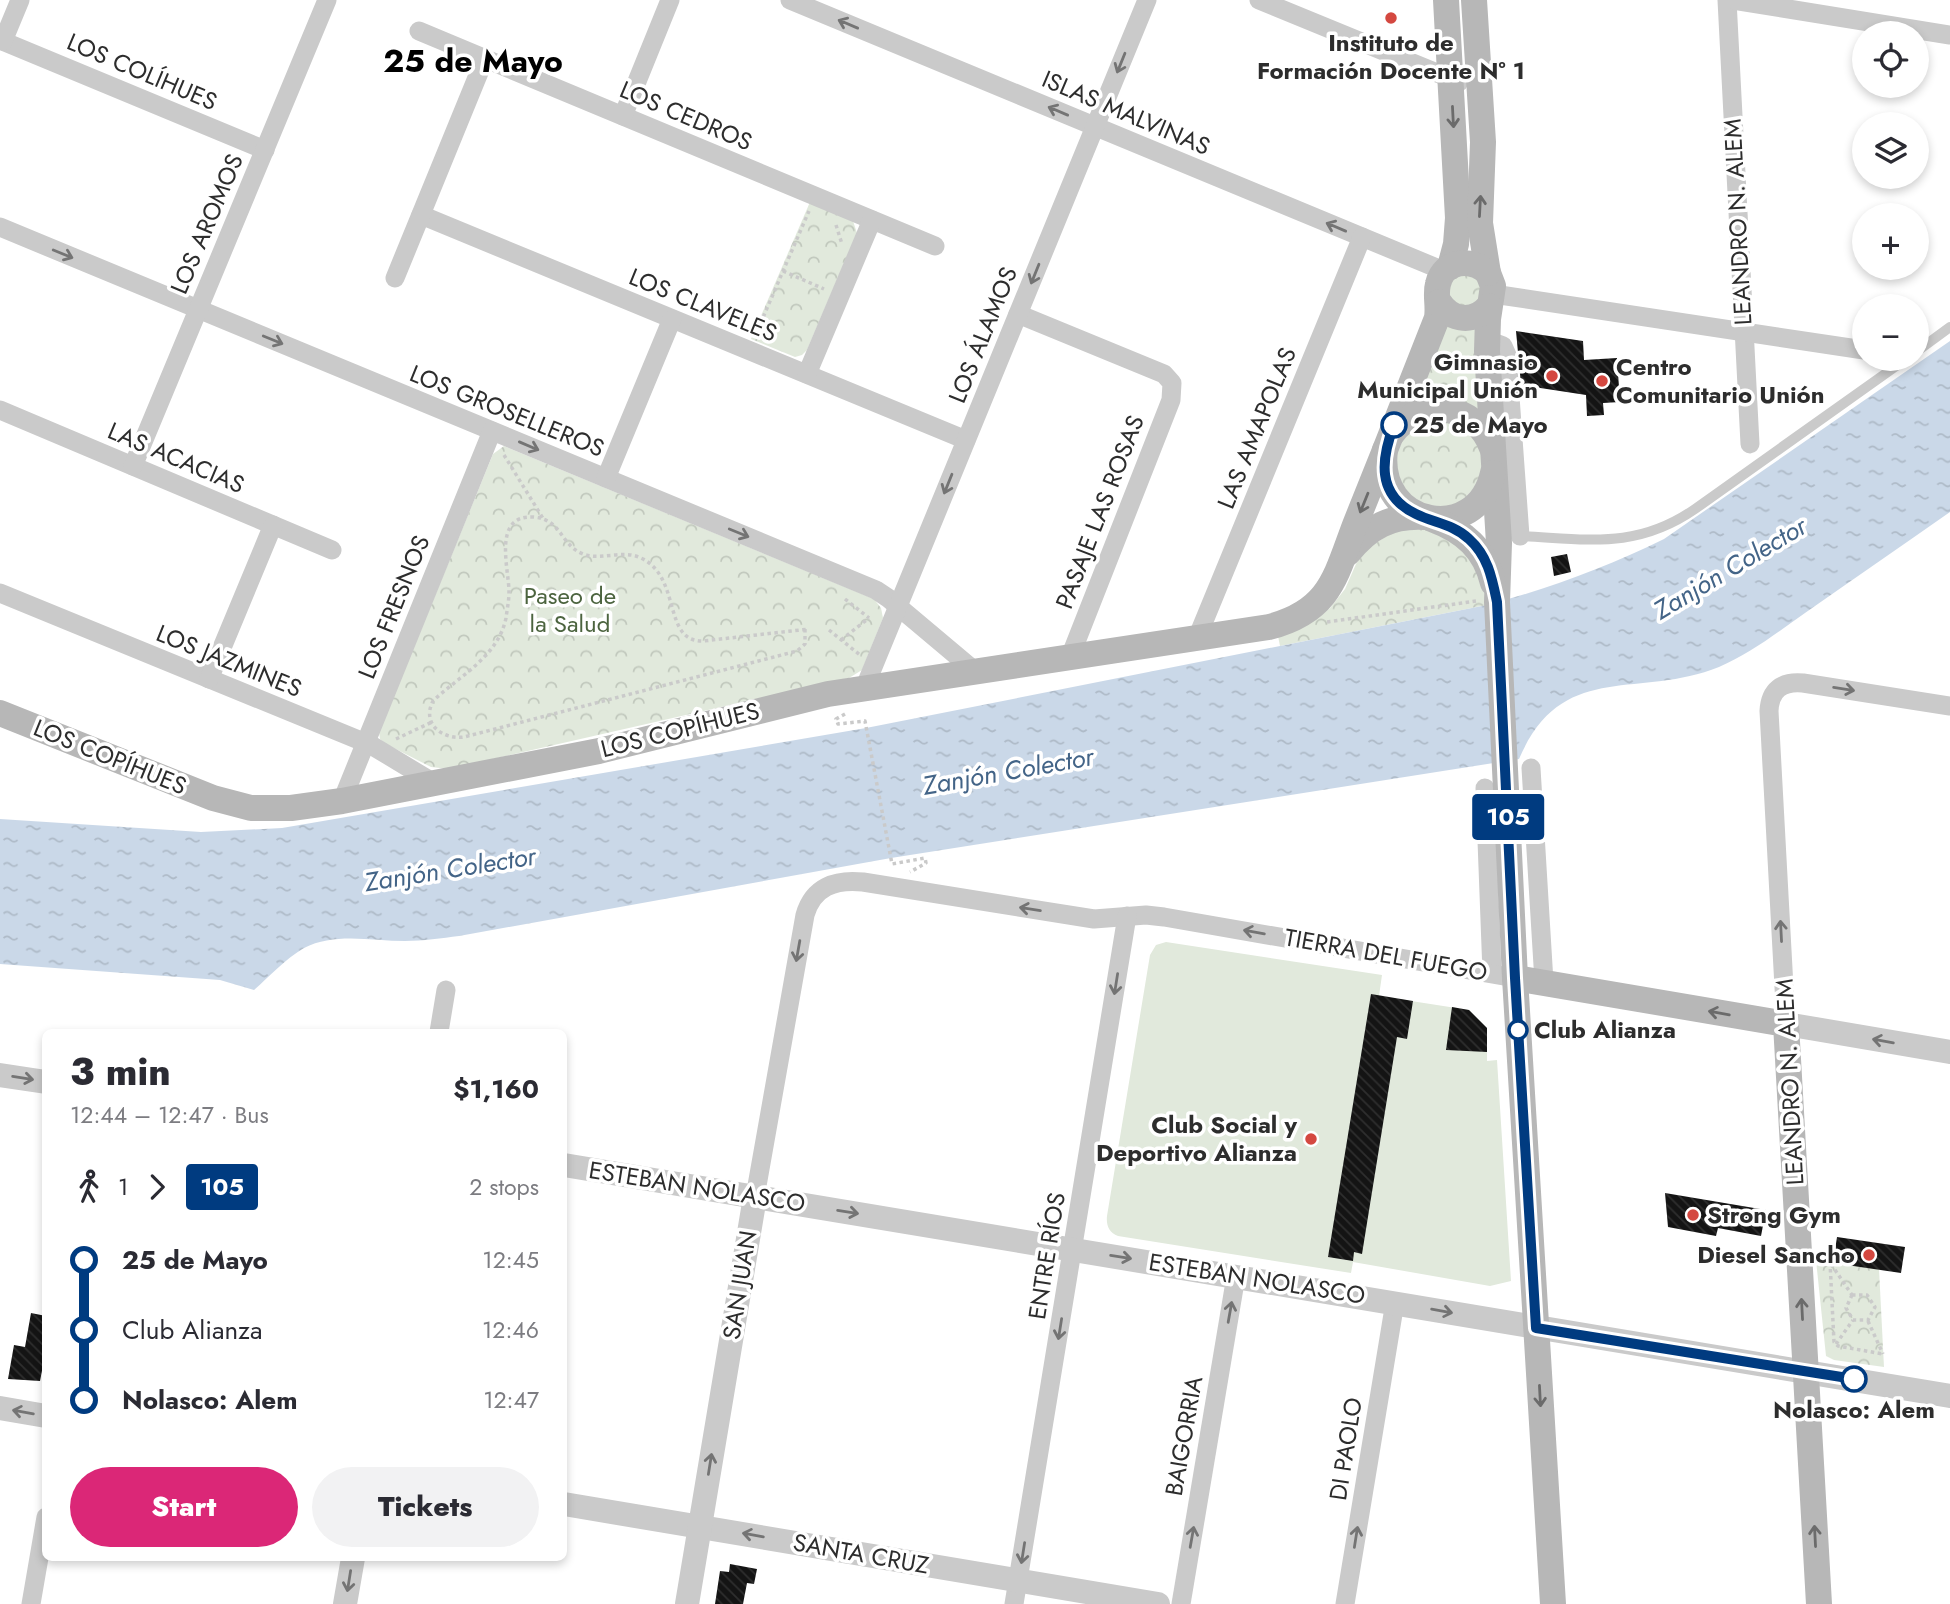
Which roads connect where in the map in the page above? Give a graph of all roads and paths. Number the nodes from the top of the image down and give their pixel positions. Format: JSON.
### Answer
{"nodes":[{"id":1,"x":20,"y":0,"type":"edge"},
{"id":2,"x":327,"y":0,"type":"edge"},
{"id":3,"x":670,"y":0,"type":"edge"},
{"id":4,"x":790,"y":0,"type":"edge"},
{"id":5,"x":1147,"y":0,"type":"edge"},
{"id":6,"x":1259,"y":0,"type":"edge"},
{"id":7,"x":1446,"y":0,"type":"edge"},
{"id":8,"x":1474,"y":0,"type":"edge"},
{"id":9,"x":1727,"y":0,"type":"edge"},
{"id":10,"x":1733,"y":0,"type":"edge"},
{"id":11,"x":419,"y":31,"type":"dead end"},
{"id":12,"x":1950,"y":35,"type":"edge"},
{"id":13,"x":2,"y":40,"type":"edge"},
{"id":14,"x":485,"y":58,"type":"junction"},
{"id":15,"x":1451,"y":78,"type":"junction"},
{"id":16,"x":1480,"y":90,"type":"junction"},
{"id":17,"x":623,"y":116,"type":"junction"},
{"id":18,"x":1095,"y":127,"type":"junction"},
{"id":19,"x":265,"y":150,"type":"junction"},
{"id":20,"x":809,"y":205,"type":"dead end"},
{"id":21,"x":421,"y":215,"type":"junction"},
{"id":22,"x":834,"y":217,"type":"dead end"},
{"id":23,"x":872,"y":220,"type":"junction"},
{"id":24,"x":0,"y":228,"type":"edge"},
{"id":25,"x":1362,"y":237,"type":"junction"},
{"id":26,"x":935,"y":246,"type":"dead end"},
{"id":27,"x":845,"y":254,"type":"dead end"},
{"id":28,"x":1447,"y":269,"type":"junction"},
{"id":29,"x":783,"y":271,"type":"junction"},
{"id":30,"x":395,"y":278,"type":"dead end"},
{"id":31,"x":829,"y":291,"type":"dead end"},
{"id":32,"x":1490,"y":291,"type":"junction"},
{"id":33,"x":1439,"y":302,"type":"junction"},
{"id":34,"x":198,"y":309,"type":"junction"},
{"id":35,"x":1018,"y":314,"type":"junction"},
{"id":36,"x":672,"y":319,"type":"junction"},
{"id":37,"x":1950,"y":327,"type":"edge"},
{"id":38,"x":1744,"y":332,"type":"junction"},
{"id":39,"x":752,"y":336,"type":"dead end"},
{"id":40,"x":1487,"y":340,"type":"junction"},
{"id":41,"x":1929,"y":342,"type":"edge"},
{"id":42,"x":1852,"y":348,"type":"edge"},
{"id":43,"x":1889,"y":371,"type":"edge"},
{"id":44,"x":807,"y":374,"type":"junction"},
{"id":45,"x":0,"y":410,"type":"edge"},
{"id":46,"x":492,"y":431,"type":"junction"},
{"id":47,"x":966,"y":440,"type":"junction"},
{"id":48,"x":1750,"y":444,"type":"joint"},
{"id":49,"x":1386,"y":446,"type":"junction"},
{"id":50,"x":498,"y":452,"type":"dead end"},
{"id":51,"x":1494,"y":464,"type":"junction"},
{"id":52,"x":133,"y":466,"type":"junction"},
{"id":53,"x":1752,"y":469,"type":"junction"},
{"id":54,"x":606,"y":478,"type":"junction"},
{"id":55,"x":1428,"y":518,"type":"junction"},
{"id":56,"x":544,"y":520,"type":"junction"},
{"id":57,"x":273,"y":525,"type":"junction"},
{"id":58,"x":1520,"y":536,"type":"joint"},
{"id":59,"x":332,"y":550,"type":"dead end"},
{"id":60,"x":1345,"y":557,"type":"junction"},
{"id":61,"x":0,"y":593,"type":"edge"},
{"id":62,"x":1497,"y":602,"type":"junction"},
{"id":63,"x":898,"y":606,"type":"junction"},
{"id":64,"x":875,"y":613,"type":"dead end"},
{"id":65,"x":829,"y":631,"type":"dead end"},
{"id":66,"x":1197,"y":638,"type":"junction"},
{"id":67,"x":841,"y":640,"type":"junction"},
{"id":68,"x":1070,"y":657,"type":"junction"},
{"id":69,"x":865,"y":660,"type":"dead end"},
{"id":70,"x":976,"y":672,"type":"junction"},
{"id":71,"x":209,"y":679,"type":"junction"},
{"id":72,"x":864,"y":689,"type":"junction"},
{"id":73,"x":1950,"y":706,"type":"edge"},
{"id":74,"x":0,"y":713,"type":"edge"},
{"id":75,"x":432,"y":722,"type":"junction"},
{"id":76,"x":866,"y":728,"type":"dead end"},
{"id":77,"x":365,"y":743,"type":"junction"},
{"id":78,"x":388,"y":743,"type":"dead end"},
{"id":79,"x":1519,"y":765,"type":"junction"},
{"id":80,"x":434,"y":783,"type":"junction"},
{"id":81,"x":1485,"y":788,"type":"dead end"},
{"id":82,"x":341,"y":801,"type":"junction"},
{"id":83,"x":891,"y":858,"type":"dead end"},
{"id":84,"x":821,"y":889,"type":"joint"},
{"id":85,"x":1127,"y":916,"type":"junction"},
{"id":86,"x":1503,"y":976,"type":"junction"},
{"id":87,"x":1544,"y":982,"type":"junction"},
{"id":88,"x":446,"y":990,"type":"dead end"},
{"id":89,"x":1786,"y":1024,"type":"junction"},
{"id":90,"x":440,"y":1029,"type":"edge"},
{"id":91,"x":1950,"y":1052,"type":"edge"},
{"id":92,"x":0,"y":1075,"type":"edge"},
{"id":93,"x":42,"y":1081,"type":"edge"},
{"id":94,"x":567,"y":1166,"type":"edge"},
{"id":95,"x":755,"y":1197,"type":"junction"},
{"id":96,"x":1073,"y":1249,"type":"junction"},
{"id":97,"x":1236,"y":1276,"type":"junction"},
{"id":98,"x":1852,"y":1295,"type":"junction"},
{"id":99,"x":1395,"y":1302,"type":"junction"},
{"id":100,"x":1853,"y":1320,"type":"junction"},
{"id":101,"x":1868,"y":1320,"type":"junction"},
{"id":102,"x":1536,"y":1328,"type":"junction"},
{"id":103,"x":1836,"y":1345,"type":"junction"},
{"id":104,"x":1806,"y":1371,"type":"junction"},
{"id":105,"x":1950,"y":1395,"type":"edge"},
{"id":106,"x":0,"y":1408,"type":"edge"},
{"id":107,"x":42,"y":1415,"type":"edge"},
{"id":108,"x":567,"y":1505,"type":"edge"},
{"id":109,"x":700,"y":1527,"type":"junction"},
{"id":110,"x":42,"y":1540,"type":"edge"},
{"id":111,"x":352,"y":1561,"type":"edge"},
{"id":112,"x":1016,"y":1592,"type":"edge"},
{"id":113,"x":31,"y":1604,"type":"edge"},
{"id":114,"x":345,"y":1604,"type":"edge"},
{"id":115,"x":687,"y":1604,"type":"edge"},
{"id":116,"x":1158,"y":1604,"type":"edge"},
{"id":117,"x":1181,"y":1604,"type":"edge"},
{"id":118,"x":1345,"y":1604,"type":"edge"},
{"id":119,"x":1553,"y":1604,"type":"edge"},
{"id":120,"x":1819,"y":1604,"type":"edge"}],
"edges":[{"from":1,"to":13,"type":"street"},
{"from":2,"to":19,"type":"street","name":"LOS AROMOS"},
{"from":3,"to":17,"type":"street"},
{"from":18,"to":4,"type":"street","name":"ISLAS MALVINAS","one_way":true},
{"from":5,"to":18,"type":"street","name":"LOS ÁLAMOS","one_way":true},
{"from":6,"to":15,"type":"street"},
{"from":7,"to":15,"type":"main road"},
{"from":8,"to":16,"type":"main road"},
{"from":9,"to":38,"type":"street","name":"LEANDRO N. ALEM"},
{"from":10,"to":12,"type":"street"},
{"from":11,"to":14,"type":"street","name":"LOS CEDROS"},
{"from":13,"to":19,"type":"street","name":"LOS COLÍHUES"},
{"from":14,"to":17,"type":"street","name":"LOS CEDROS"},
{"from":14,"to":21,"type":"street"},
{"from":15,"to":16,"type":"street"},
{"from":15,"to":28,"type":"main road","one_way":true},
{"from":32,"to":16,"type":"main road","one_way":true},
{"from":17,"to":23,"type":"street","name":"LOS CEDROS"},
{"from":25,"to":18,"type":"street","name":"ISLAS MALVINAS","one_way":true},
{"from":18,"to":35,"type":"street","name":"LOS ÁLAMOS","one_way":true},
{"from":19,"to":34,"type":"street","name":"LOS AROMOS"},
{"from":20,"to":29,"type":"path"},
{"from":21,"to":30,"type":"street"},
{"from":21,"to":36,"type":"street","name":"LOS CLAVELES"},
{"from":22,"to":27,"type":"path"},
{"from":23,"to":26,"type":"street","name":"LOS CEDROS"},
{"from":23,"to":44,"type":"street"},
{"from":24,"to":34,"type":"street","name":"LOS GROSELLEROS","one_way":true},
{"from":25,"to":28,"type":"street","name":"ISLAS MALVINAS"},
{"from":25,"to":66,"type":"street","name":"LAS AMAPOLAS"},
{"from":28,"to":32,"type":"main road"},
{"from":28,"to":33,"type":"main road"},
{"from":29,"to":31,"type":"path"},
{"from":29,"to":39,"type":"path"},
{"from":32,"to":33,"type":"main road"},
{"from":32,"to":38,"type":"street"},
{"from":32,"to":40,"type":"main road"},
{"from":33,"to":49,"type":"main road","name":"LOS COPÍHUES"},
{"from":34,"to":46,"type":"street","name":"LOS GROSELLEROS","one_way":true},
{"from":34,"to":52,"type":"street","name":"LOS AROMOS"},
{"from":35,"to":47,"type":"street","name":"LOS ÁLAMOS"},
{"from":35,"to":68,"type":"street","name":"PASAJE LAS ROSAS"},
{"from":36,"to":44,"type":"street","name":"LOS CLAVELES"},
{"from":36,"to":54,"type":"street"},
{"from":37,"to":41,"type":"lane"},
{"from":38,"to":42,"type":"street"},
{"from":38,"to":48,"type":"street","name":"LEANDRO N. ALEM"},
{"from":40,"to":51,"type":"main road"},
{"from":40,"to":58,"type":"street"},
{"from":43,"to":53,"type":"lane"},
{"from":44,"to":47,"type":"street","name":"LOS CLAVELES"},
{"from":45,"to":52,"type":"street","name":"LAS ACACIAS"},
{"from":46,"to":54,"type":"street","name":"LOS GROSELLEROS","one_way":true},
{"from":46,"to":77,"type":"street","name":"LOS FRESNOS"},
{"from":47,"to":63,"type":"street","name":"LOS ÁLAMOS","one_way":true},
{"from":48,"to":53,"type":"lane"},
{"from":49,"to":51,"type":"main road"},
{"from":49,"to":55,"type":"main road"},
{"from":49,"to":60,"type":"main road","name":"LOS COPÍHUES","one_way":true},
{"from":50,"to":56,"type":"path"},
{"from":51,"to":55,"type":"main road"},
{"from":51,"to":62,"type":"main road"},
{"from":52,"to":57,"type":"street","name":"LAS ACACIAS"},
{"from":53,"to":58,"type":"lane"},
{"from":54,"to":63,"type":"street","name":"LOS GROSELLEROS","one_way":true},
{"from":55,"to":60,"type":"main road","name":"LOS COPÍHUES"},
{"from":55,"to":62,"type":"main road"},
{"from":56,"to":75,"type":"path"},
{"from":56,"to":75,"type":"path"},
{"from":57,"to":59,"type":"street","name":"LAS ACACIAS"},
{"from":57,"to":71,"type":"street"},
{"from":60,"to":66,"type":"main road","name":"LOS COPÍHUES"},
{"from":61,"to":71,"type":"street","name":"LOS JAZMINES"},
{"from":62,"to":79,"type":"main road"},
{"from":63,"to":70,"type":"street","name":"LOS GROSELLEROS"},
{"from":63,"to":72,"type":"street","name":"LOS ÁLAMOS"},
{"from":64,"to":67,"type":"path"},
{"from":65,"to":67,"type":"path"},
{"from":66,"to":68,"type":"main road","name":"LOS COPÍHUES"},
{"from":67,"to":69,"type":"path"},
{"from":68,"to":70,"type":"main road","name":"LOS COPÍHUES"},
{"from":70,"to":72,"type":"main road","name":"LOS COPÍHUES"},
{"from":71,"to":77,"type":"street","name":"LOS JAZMINES"},
{"from":72,"to":80,"type":"main road","name":"LOS COPÍHUES"},
{"from":89,"to":73,"type":"street","name":"LEANDRO N. ALEM","one_way":true},
{"from":74,"to":82,"type":"main road","name":"LOS COPÍHUES"},
{"from":75,"to":78,"type":"path"},
{"from":76,"to":83,"type":"path"},
{"from":77,"to":80,"type":"street","name":"LOS JAZMINES"},
{"from":77,"to":82,"type":"street","name":"LOS FRESNOS"},
{"from":79,"to":86,"type":"main road"},
{"from":79,"to":87,"type":"street"},
{"from":80,"to":82,"type":"main road","name":"LOS COPÍHUES"},
{"from":81,"to":86,"type":"street"},
{"from":85,"to":84,"type":"street","name":"TIERRA DEL FUEGO","one_way":true},
{"from":84,"to":95,"type":"street","name":"SAN JUAN","one_way":true},
{"from":86,"to":85,"type":"street","name":"TIERRA DEL FUEGO","one_way":true},
{"from":85,"to":96,"type":"street","name":"ENTRE RÍOS","one_way":true},
{"from":86,"to":87,"type":"main road","name":"TIERRA DEL FUEGO"},
{"from":86,"to":102,"type":"main road"},
{"from":89,"to":87,"type":"main road","name":"TIERRA DEL FUEGO","one_way":true},
{"from":88,"to":90,"type":"street"},
{"from":91,"to":89,"type":"street","name":"TIERRA DEL FUEGO","one_way":true},
{"from":104,"to":89,"type":"main road","name":"LEANDRO N. ALEM","one_way":true},
{"from":92,"to":93,"type":"street","one_way":true},
{"from":94,"to":95,"type":"street","name":"ESTEBAN NOLASCO"},
{"from":95,"to":96,"type":"street","name":"ESTEBAN NOLASCO","one_way":true},
{"from":109,"to":95,"type":"street","name":"SAN JUAN","one_way":true},
{"from":96,"to":97,"type":"street","name":"ESTEBAN NOLASCO","one_way":true},
{"from":96,"to":112,"type":"street","name":"ENTRE RÍOS","one_way":true},
{"from":97,"to":99,"type":"street","name":"ESTEBAN NOLASCO"},
{"from":117,"to":97,"type":"street","name":"BAIGORRIA","one_way":true},
{"from":98,"to":100,"type":"path"},
{"from":98,"to":101,"type":"path"},
{"from":98,"to":103,"type":"path"},
{"from":99,"to":102,"type":"street","name":"ESTEBAN NOLASCO","one_way":true},
{"from":118,"to":99,"type":"street","name":"DI PAOLO","one_way":true},
{"from":100,"to":101,"type":"path"},
{"from":100,"to":103,"type":"path"},
{"from":101,"to":103,"type":"path"},
{"from":102,"to":104,"type":"street","name":"ESTEBAN NOLASCO"},
{"from":102,"to":119,"type":"main road","one_way":true},
{"from":104,"to":105,"type":"street","name":"ESTEBAN NOLASCO"},
{"from":120,"to":104,"type":"main road","name":"LEANDRO N. ALEM","one_way":true},
{"from":107,"to":106,"type":"street","one_way":true},
{"from":108,"to":109,"type":"street","name":"SANTA CRUZ"},
{"from":112,"to":109,"type":"street","name":"SANTA CRUZ","one_way":true},
{"from":109,"to":115,"type":"street","name":"SAN JUAN"},
{"from":110,"to":113,"type":"street"},
{"from":111,"to":114,"type":"street","one_way":true},
{"from":112,"to":116,"type":"street","name":"SANTA CRUZ"}]}
